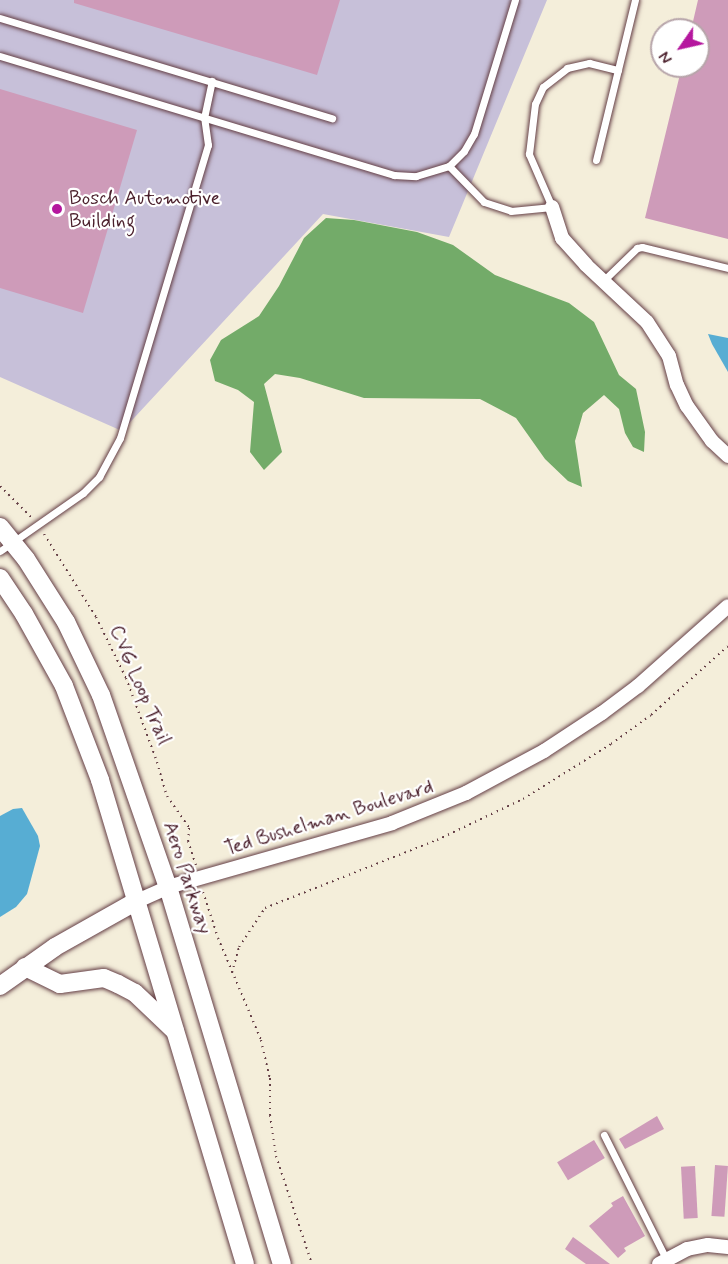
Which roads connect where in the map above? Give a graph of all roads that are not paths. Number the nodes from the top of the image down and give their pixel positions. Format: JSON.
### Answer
{"nodes":[{"id":1,"x":515,"y":0,"type":"edge"},
{"id":2,"x":636,"y":0,"type":"edge"},
{"id":3,"x":0,"y":18,"type":"edge"},
{"id":4,"x":0,"y":56,"type":"edge"},
{"id":5,"x":618,"y":70,"type":"junction"},
{"id":6,"x":212,"y":81,"type":"junction"},
{"id":7,"x":204,"y":118,"type":"junction"},
{"id":8,"x":332,"y":118,"type":"dead end"},
{"id":9,"x":596,"y":160,"type":"dead end"},
{"id":10,"x":449,"y":166,"type":"junction"},
{"id":11,"x":552,"y":207,"type":"junction"},
{"id":12,"x":728,"y":268,"type":"edge"},
{"id":13,"x":604,"y":280,"type":"junction"},
{"id":14,"x":728,"y":456,"type":"edge"},
{"id":15,"x":0,"y":527,"type":"edge"},
{"id":16,"x":6,"y":547,"type":"edge"},
{"id":17,"x":0,"y":578,"type":"edge"},
{"id":18,"x":728,"y":606,"type":"edge"},
{"id":19,"x":168,"y":887,"type":"junction"},
{"id":20,"x":135,"y":902,"type":"junction"},
{"id":21,"x":26,"y":967,"type":"junction"},
{"id":22,"x":0,"y":986,"type":"edge"},
{"id":23,"x":176,"y":1032,"type":"junction"},
{"id":24,"x":604,"y":1135,"type":"dead end"},
{"id":25,"x":728,"y":1247,"type":"edge"},
{"id":26,"x":662,"y":1261,"type":"edge"},
{"id":27,"x":245,"y":1264,"type":"edge"},
{"id":28,"x":282,"y":1264,"type":"edge"}],
"edges":[{"from":1,"to":10,"type":"lane"},
{"from":2,"to":5,"type":"lane"},
{"from":3,"to":6,"type":"lane"},
{"from":4,"to":7,"type":"lane"},
{"from":5,"to":9,"type":"lane"},
{"from":5,"to":11,"type":"lane"},
{"from":6,"to":7,"type":"lane"},
{"from":6,"to":8,"type":"lane"},
{"from":7,"to":10,"type":"lane"},
{"from":7,"to":16,"type":"lane"},
{"from":10,"to":11,"type":"lane"},
{"from":11,"to":13,"type":"street"},
{"from":12,"to":13,"type":"lane"},
{"from":13,"to":14,"type":"street"},
{"from":15,"to":16,"type":"main road","name":"Aero Parkway"},
{"from":16,"to":19,"type":"main road","name":"Aero Parkway"},
{"from":17,"to":20,"type":"main road"},
{"from":18,"to":19,"type":"street","name":"Ted Bushelman Boulevard"},
{"from":19,"to":20,"type":"street","name":"Ted Bushelman Boulevard"},
{"from":19,"to":28,"type":"main road","name":"Aero Parkway"},
{"from":20,"to":21,"type":"main road"},
{"from":20,"to":23,"type":"main road"},
{"from":21,"to":22,"type":"main road"},
{"from":21,"to":23,"type":"main road"},
{"from":23,"to":27,"type":"main road"},
{"from":24,"to":26,"type":"lane"},
{"from":25,"to":26,"type":"street"}]}
